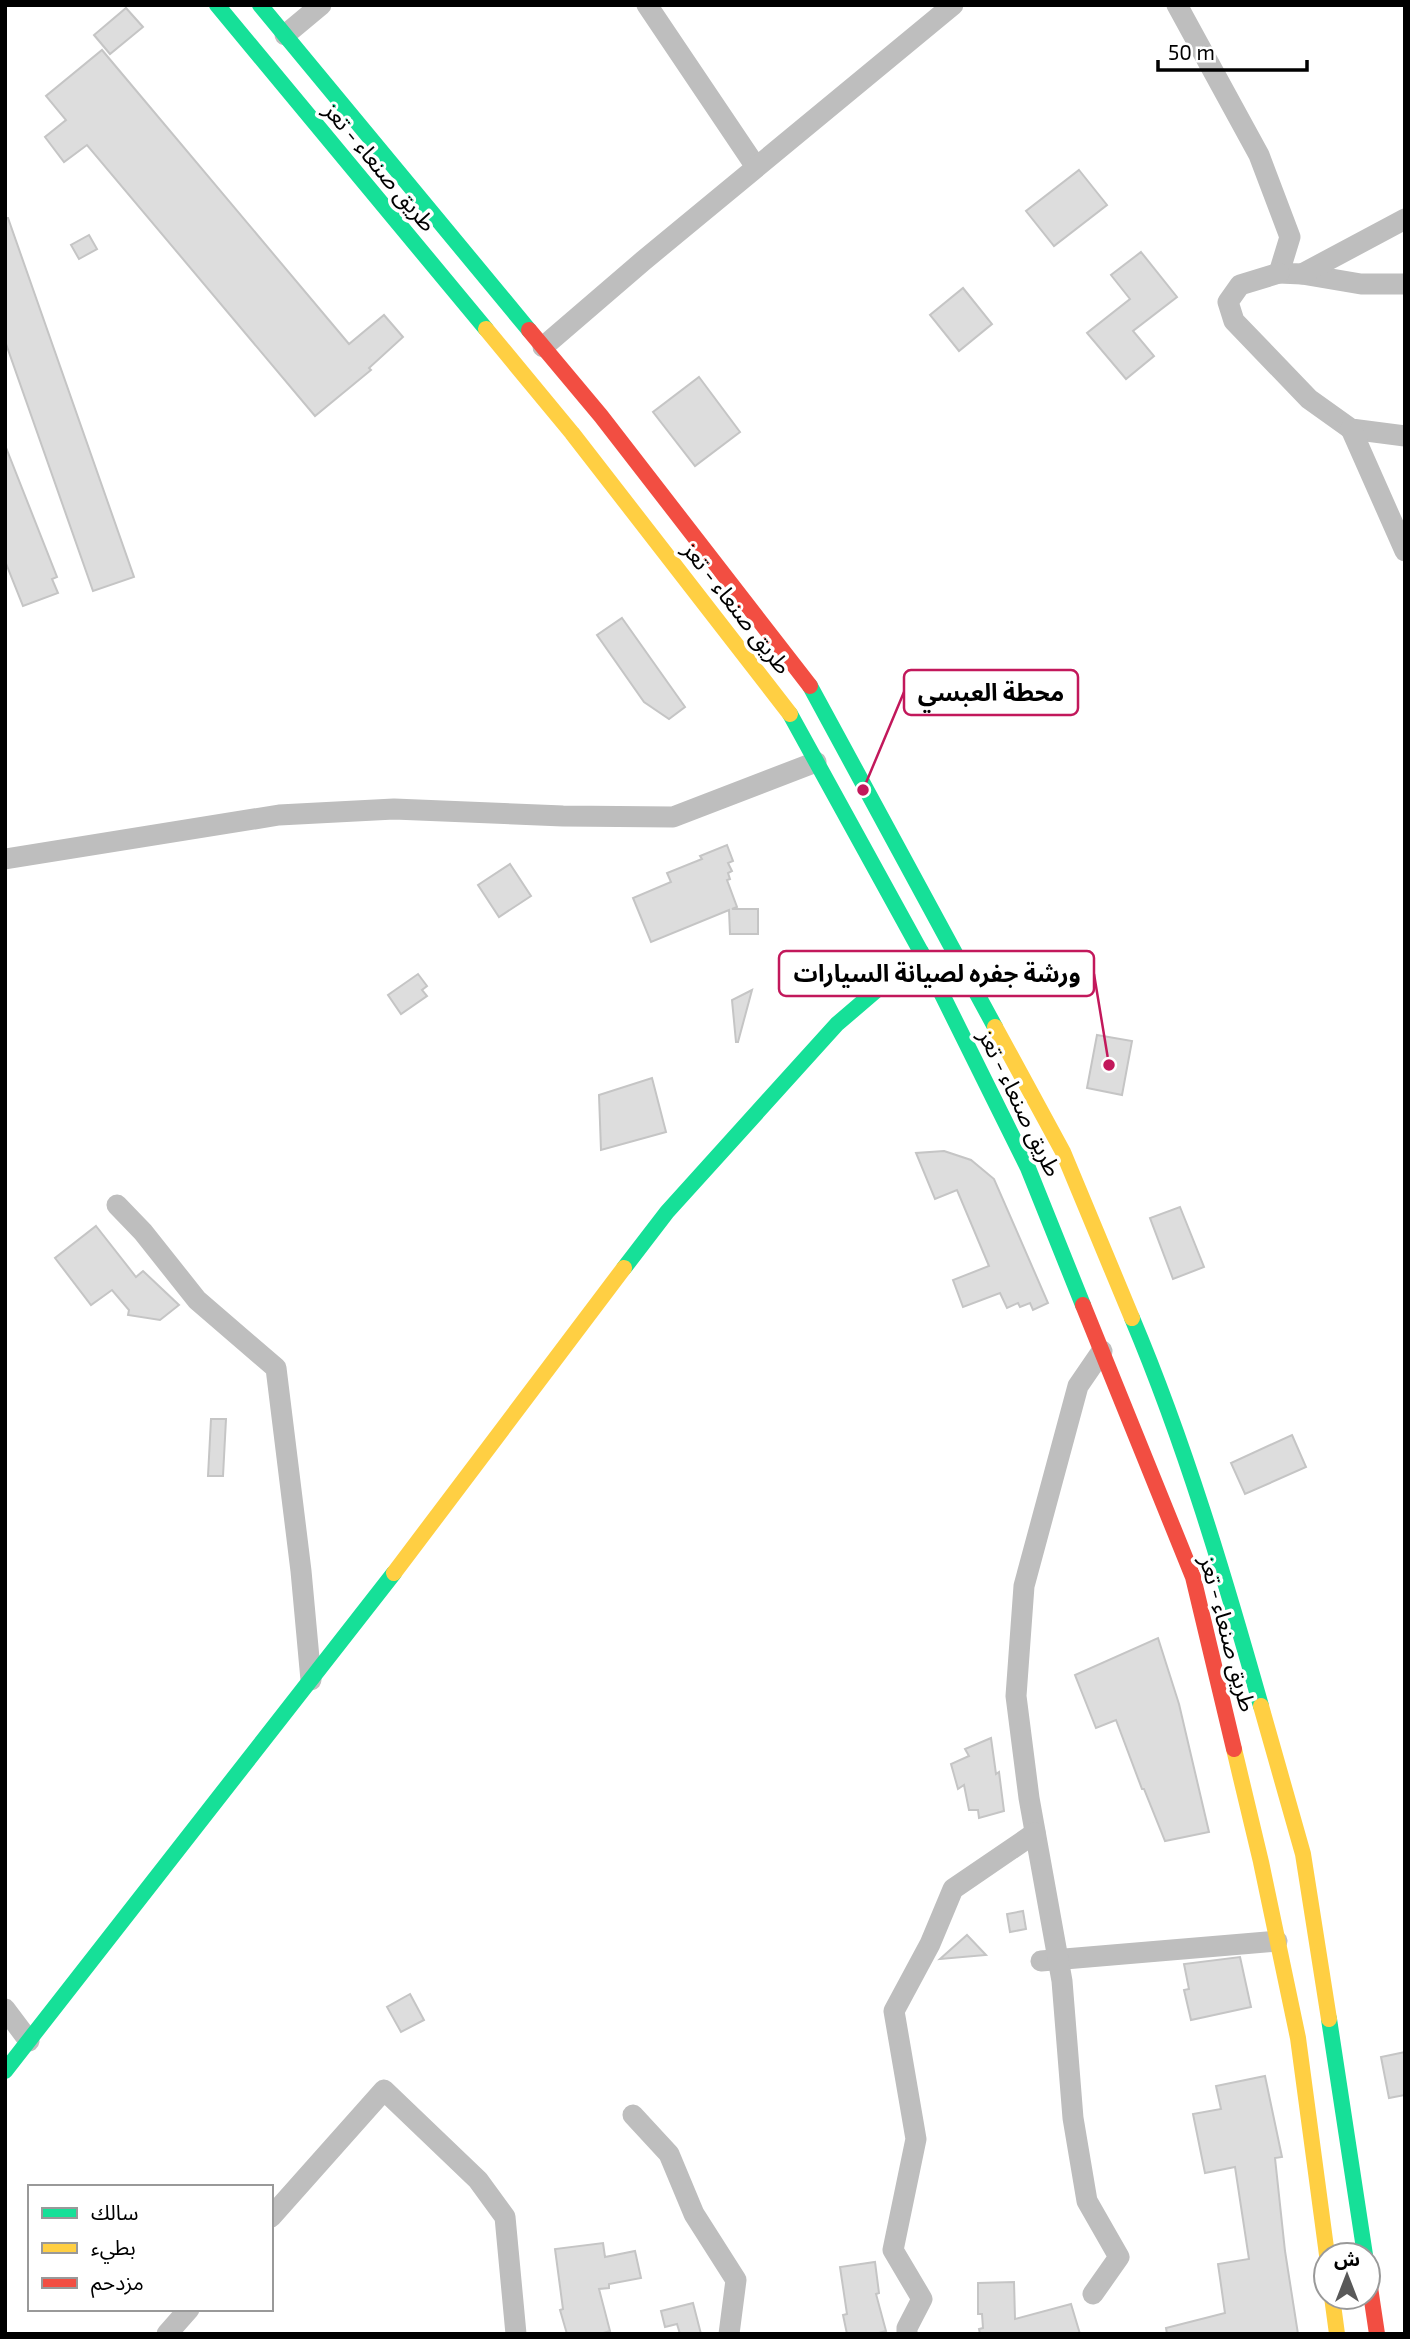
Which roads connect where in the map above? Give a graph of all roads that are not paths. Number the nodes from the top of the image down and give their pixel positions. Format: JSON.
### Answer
{"nodes":[{"id":1,"x":217,"y":5,"type":"edge"},
{"id":2,"x":260,"y":5,"type":"edge"},
{"id":3,"x":321,"y":5,"type":"edge"},
{"id":4,"x":647,"y":5,"type":"edge"},
{"id":5,"x":953,"y":5,"type":"edge"},
{"id":6,"x":1177,"y":5,"type":"edge"},
{"id":7,"x":285,"y":35,"type":"junction"},
{"id":8,"x":756,"y":167,"type":"junction"},
{"id":9,"x":1405,"y":219,"type":"edge"},
{"id":10,"x":1279,"y":273,"type":"junction"},
{"id":11,"x":1302,"y":274,"type":"junction"},
{"id":12,"x":1405,"y":284,"type":"edge"},
{"id":13,"x":543,"y":346,"type":"junction"},
{"id":14,"x":1351,"y":429,"type":"junction"},
{"id":15,"x":1405,"y":436,"type":"edge"},
{"id":16,"x":1405,"y":551,"type":"edge"},
{"id":17,"x":816,"y":762,"type":"junction"},
{"id":18,"x":5,"y":859,"type":"edge"},
{"id":19,"x":921,"y":952,"type":"junction"},
{"id":20,"x":117,"y":1205,"type":"dead end"},
{"id":21,"x":1102,"y":1350,"type":"junction"},
{"id":22,"x":311,"y":1680,"type":"junction"},
{"id":23,"x":1035,"y":1833,"type":"junction"},
{"id":24,"x":1277,"y":1941,"type":"junction"},
{"id":25,"x":1050,"y":1960,"type":"junction"},
{"id":26,"x":5,"y":2010,"type":"edge"},
{"id":27,"x":29,"y":2041,"type":"junction"},
{"id":28,"x":5,"y":2071,"type":"edge"},
{"id":29,"x":633,"y":2115,"type":"dead end"},
{"id":30,"x":273,"y":2215,"type":"edge"},
{"id":31,"x":1325,"y":2241,"type":"edge"},
{"id":32,"x":1363,"y":2241,"type":"edge"},
{"id":33,"x":1093,"y":2294,"type":"dead end"},
{"id":34,"x":187,"y":2311,"type":"edge"},
{"id":35,"x":1334,"y":2311,"type":"edge"},
{"id":36,"x":1374,"y":2311,"type":"edge"},
{"id":37,"x":167,"y":2334,"type":"edge"},
{"id":38,"x":516,"y":2334,"type":"edge"},
{"id":39,"x":729,"y":2334,"type":"edge"},
{"id":40,"x":907,"y":2334,"type":"edge"},
{"id":41,"x":1337,"y":2334,"type":"edge"},
{"id":42,"x":1377,"y":2334,"type":"edge"}],
"edges":[{"from":1,"to":17,"type":"main road","name":"طريق صنعاء - تعز"},
{"from":2,"to":7,"type":"main road","name":"طريق صنعاء - تعز"},
{"from":3,"to":7,"type":"street"},
{"from":4,"to":8,"type":"street"},
{"from":5,"to":8,"type":"street"},
{"from":6,"to":10,"type":"street"},
{"from":7,"to":13,"type":"main road","name":"طريق صنعاء - تعز"},
{"from":8,"to":13,"type":"street"},
{"from":9,"to":11,"type":"street"},
{"from":10,"to":11,"type":"street"},
{"from":10,"to":14,"type":"street"},
{"from":11,"to":12,"type":"street"},
{"from":13,"to":32,"type":"main road","name":"طريق صنعاء - تعز"},
{"from":14,"to":15,"type":"street"},
{"from":14,"to":16,"type":"street"},
{"from":17,"to":18,"type":"street"},
{"from":17,"to":19,"type":"main road","name":"طريق صنعاء - تعز"},
{"from":19,"to":21,"type":"main road","name":"طريق صنعاء - تعز"},
{"from":19,"to":22,"type":"main road"},
{"from":20,"to":22,"type":"street"},
{"from":21,"to":23,"type":"street"},
{"from":21,"to":24,"type":"main road","name":"طريق صنعاء - تعز"},
{"from":22,"to":27,"type":"main road"},
{"from":23,"to":25,"type":"street"},
{"from":23,"to":40,"type":"street"},
{"from":24,"to":25,"type":"street"},
{"from":24,"to":31,"type":"main road","name":"طريق صنعاء - تعز"},
{"from":25,"to":33,"type":"street"},
{"from":26,"to":27,"type":"street"},
{"from":27,"to":28,"type":"main road"},
{"from":29,"to":39,"type":"street"},
{"from":30,"to":38,"type":"street"},
{"from":34,"to":37,"type":"street"},
{"from":35,"to":41,"type":"main road"},
{"from":36,"to":42,"type":"main road"}]}
